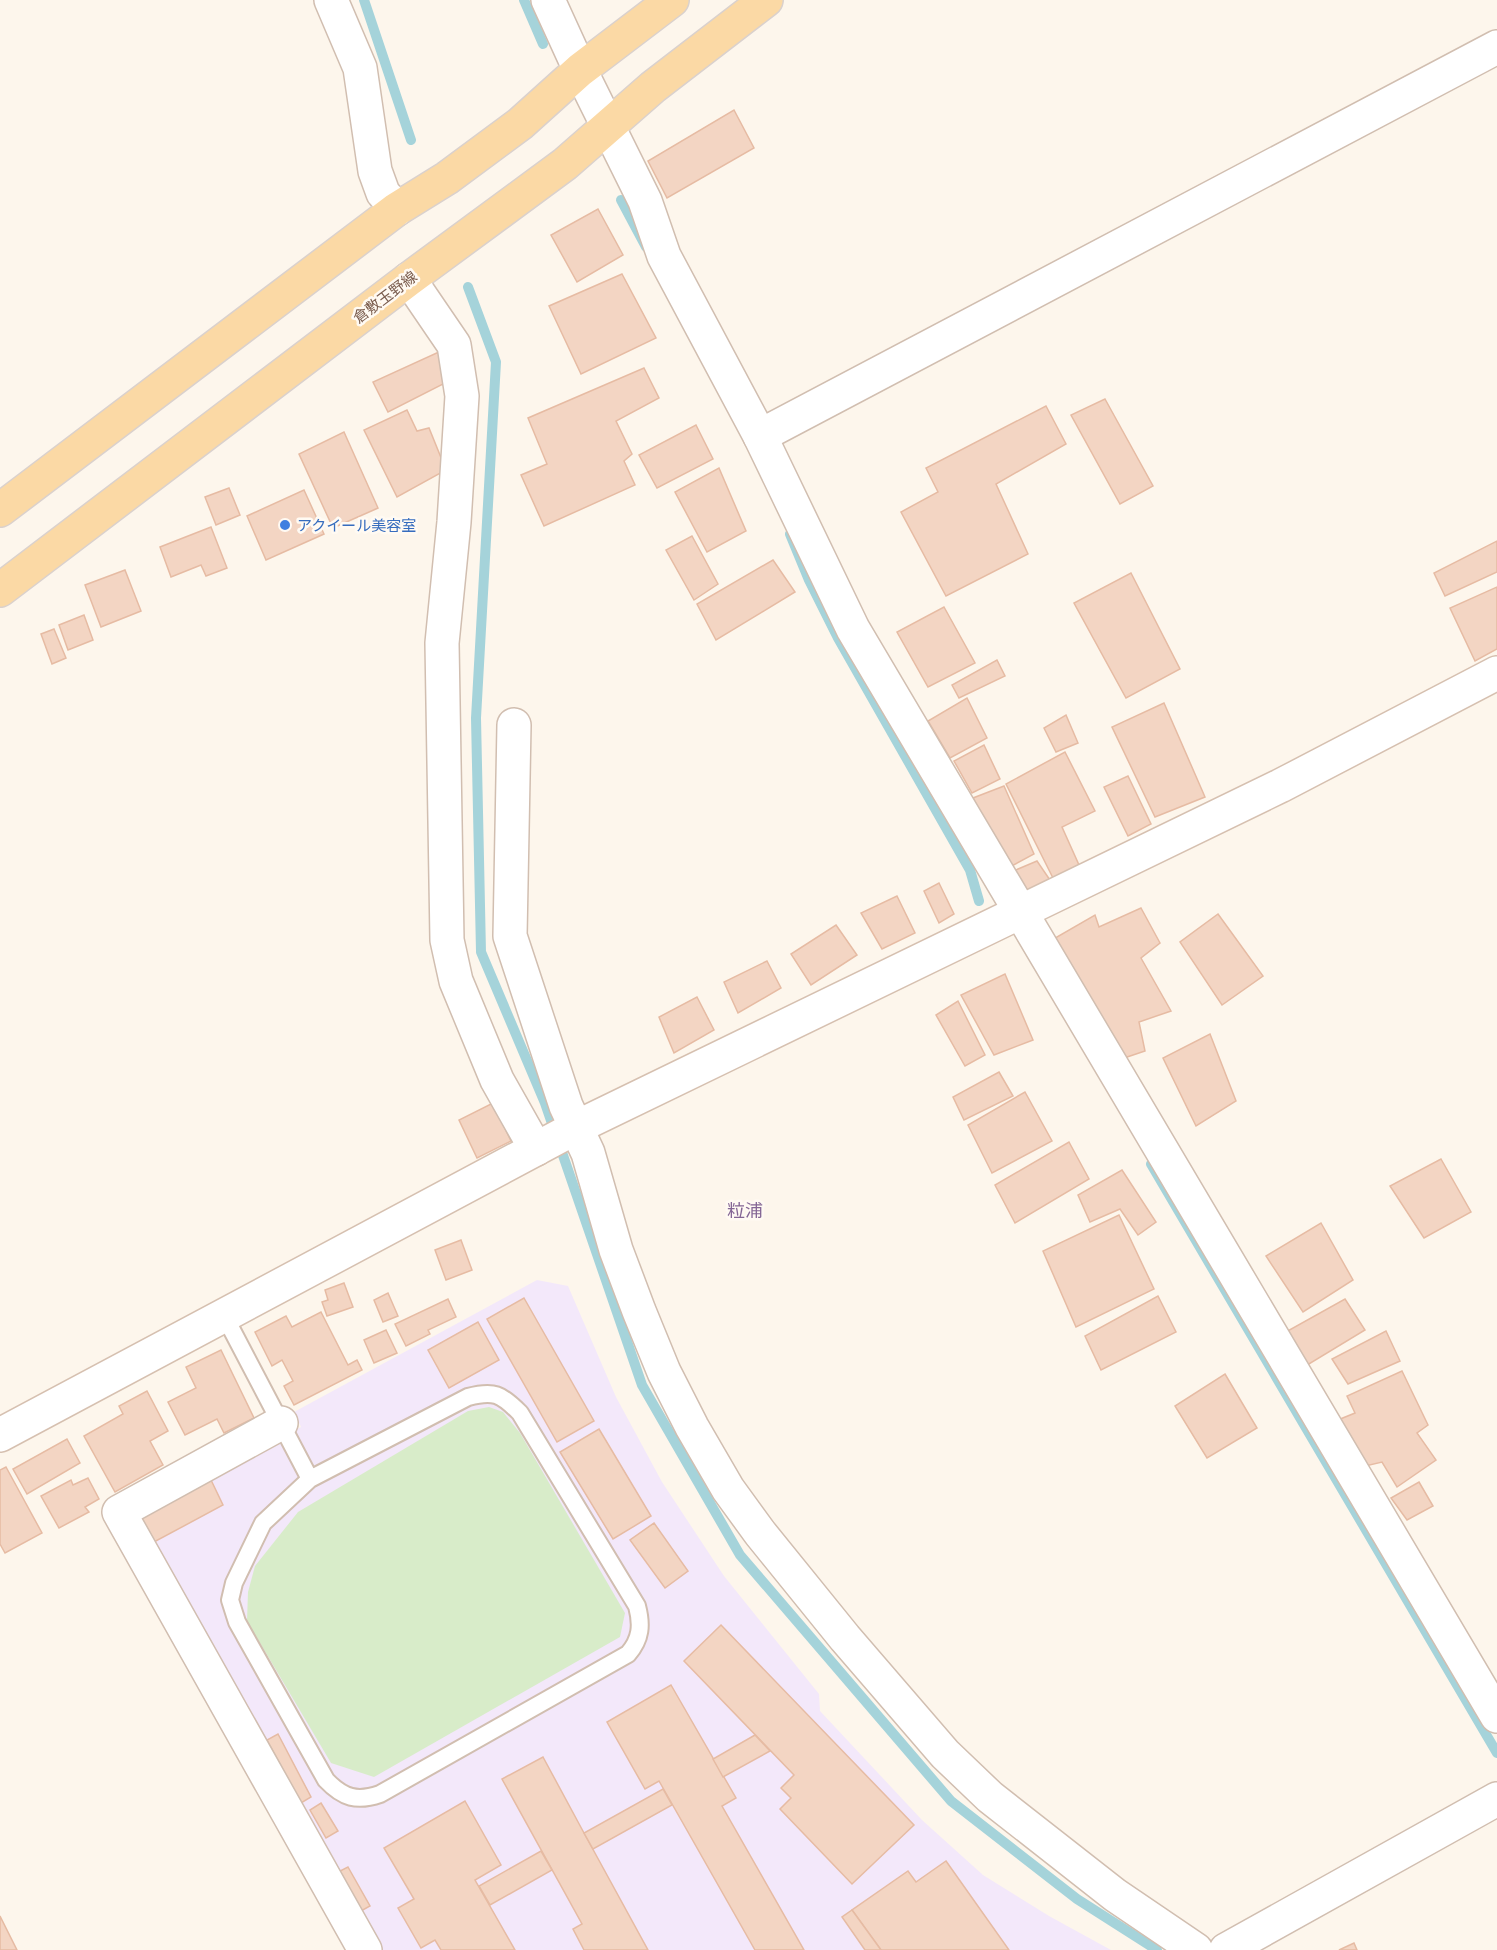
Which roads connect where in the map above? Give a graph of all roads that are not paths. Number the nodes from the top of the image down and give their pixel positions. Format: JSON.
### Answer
{"nodes":[{"id":1,"x":331,"y":0,"type":"edge"},
{"id":2,"x":548,"y":0,"type":"edge"},
{"id":3,"x":672,"y":0,"type":"edge"},
{"id":4,"x":766,"y":0,"type":"edge"},
{"id":5,"x":1497,"y":47,"type":"edge"},
{"id":6,"x":580,"y":70,"type":"junction"},
{"id":7,"x":608,"y":126,"type":"junction"},
{"id":8,"x":397,"y":209,"type":"junction"},
{"id":9,"x":410,"y":279,"type":"junction"},
{"id":10,"x":760,"y":436,"type":"junction"},
{"id":11,"x":0,"y":510,"type":"edge"},
{"id":12,"x":0,"y":590,"type":"edge"},
{"id":13,"x":1497,"y":673,"type":"edge"},
{"id":14,"x":514,"y":725,"type":"dead end"},
{"id":15,"x":1023,"y":912,"type":"junction"},
{"id":16,"x":556,"y":1138,"type":"junction"},
{"id":17,"x":224,"y":1315,"type":"junction"},
{"id":18,"x":281,"y":1423,"type":"junction"},
{"id":19,"x":0,"y":1435,"type":"edge"},
{"id":20,"x":310,"y":1479,"type":"junction"},
{"id":21,"x":1497,"y":1716,"type":"edge"},
{"id":22,"x":1497,"y":1799,"type":"edge"},
{"id":23,"x":365,"y":1950,"type":"edge"},
{"id":24,"x":1196,"y":1950,"type":"edge"},
{"id":25,"x":1226,"y":1950,"type":"edge"}],
"edges":[{"from":1,"to":8,"type":"street"},
{"from":2,"to":6,"type":"street"},
{"from":3,"to":6,"type":"main road"},
{"from":4,"to":7,"type":"main road","name":"倉敷玉野線"},
{"from":5,"to":10,"type":"street"},
{"from":6,"to":7,"type":"street"},
{"from":6,"to":8,"type":"main road"},
{"from":7,"to":9,"type":"main road","name":"倉敷玉野線"},
{"from":7,"to":10,"type":"street"},
{"from":8,"to":11,"type":"main road"},
{"from":9,"to":12,"type":"main road","name":"倉敷玉野線"},
{"from":9,"to":16,"type":"street"},
{"from":10,"to":15,"type":"street"},
{"from":13,"to":15,"type":"street"},
{"from":14,"to":16,"type":"street"},
{"from":15,"to":16,"type":"street"},
{"from":15,"to":21,"type":"street"},
{"from":16,"to":17,"type":"street"},
{"from":16,"to":24,"type":"street"},
{"from":17,"to":18,"type":"lane"},
{"from":17,"to":19,"type":"street"},
{"from":18,"to":20,"type":"lane"},
{"from":18,"to":23,"type":"street"},
{"from":20,"to":20,"type":"lane"},
{"from":22,"to":25,"type":"street"}]}
